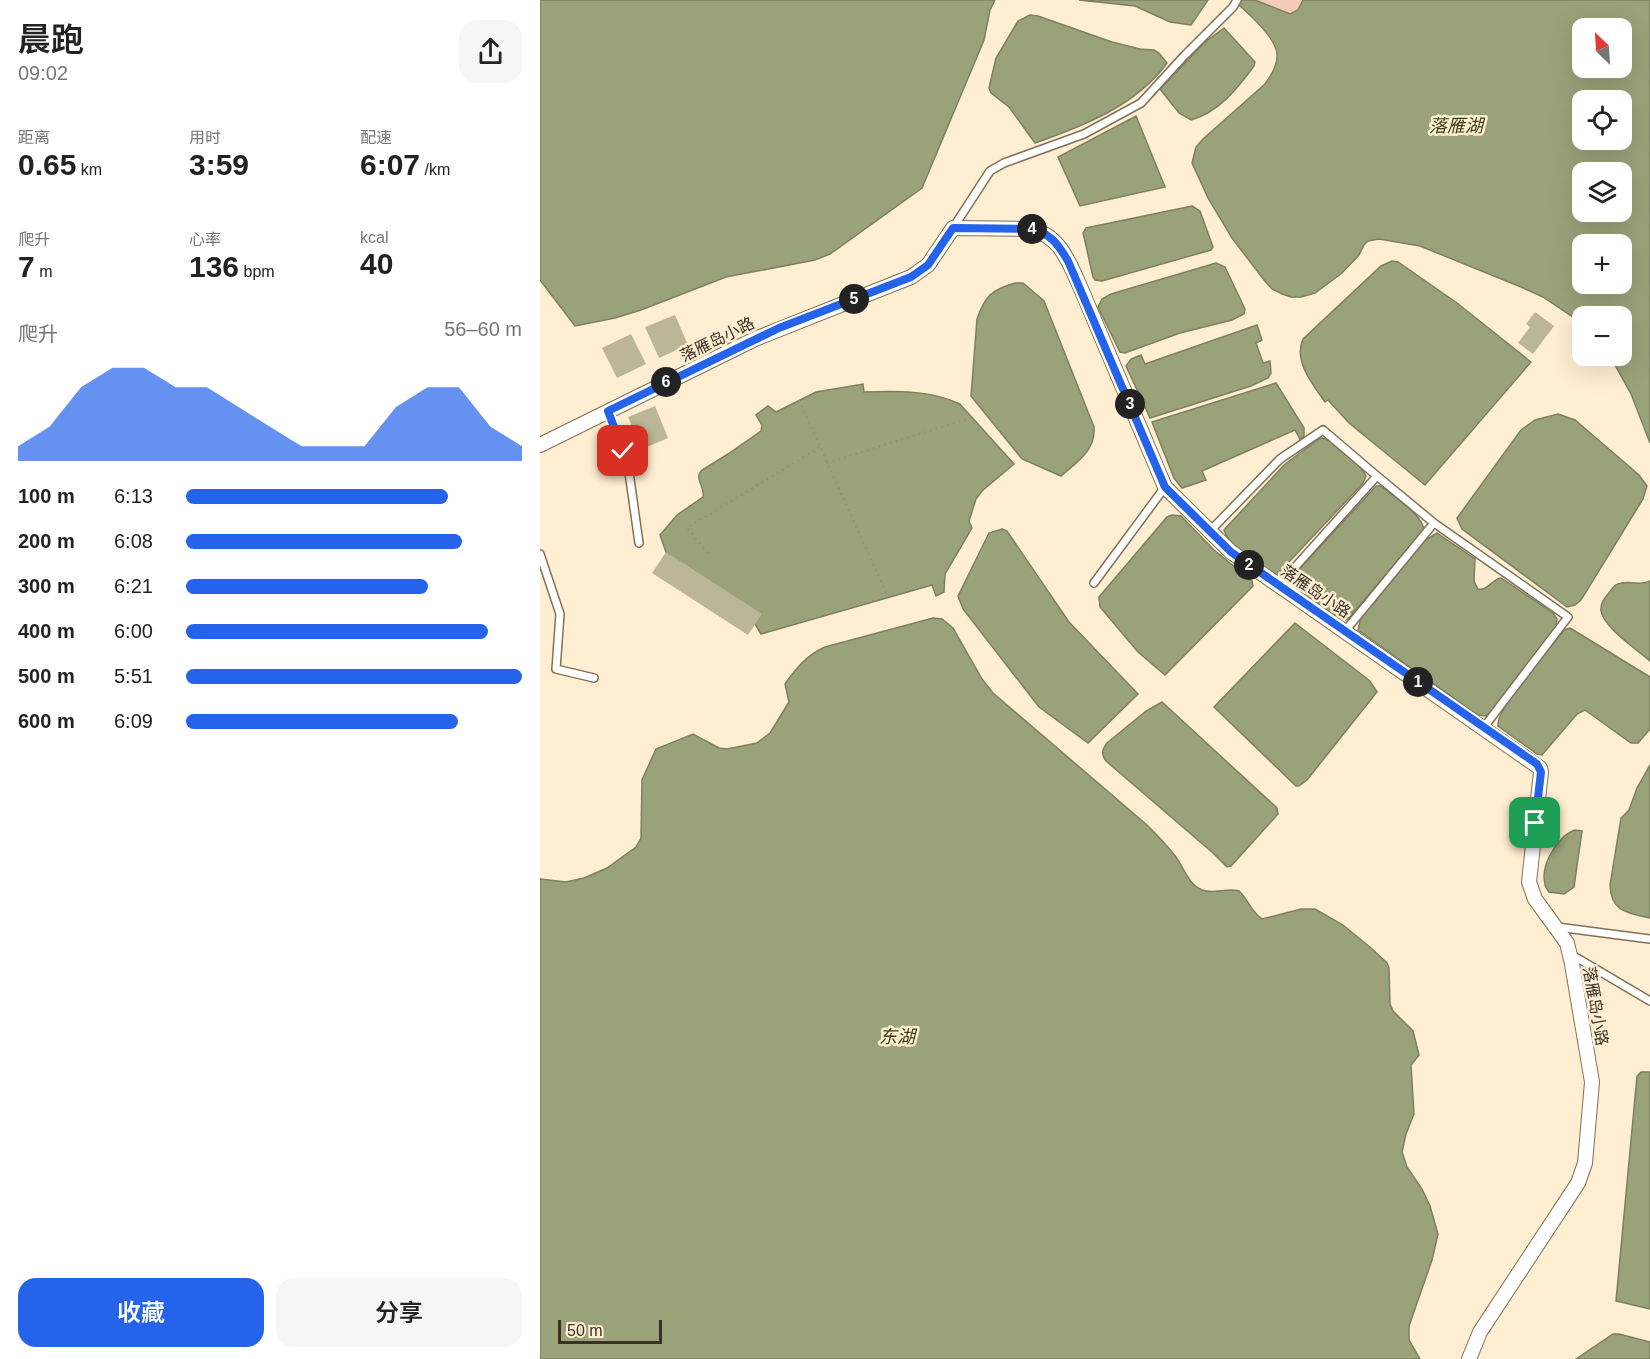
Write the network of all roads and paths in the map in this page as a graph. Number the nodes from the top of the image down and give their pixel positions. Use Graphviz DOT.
graph roads {
  1 [pos="1235,3"];
  2 [pos="953,228"];
  3 [pos="799,400"];
  4 [pos="608,411"];
  5 [pos="973,417"];
  6 [pos="540,445"];
  7 [pos="820,447"];
  8 [pos="827,463"];
  9 [pos="1377,476"];
  10 [pos="1165,487"];
  11 [pos="1434,523"];
  12 [pos="1209,531"];
  13 [pos="639,543"];
  14 [pos="708,553"];
  15 [pos="540,554"];
  16 [pos="1094,583"];
  17 [pos="1278,586"];
  18 [pos="888,597"];
  19 [pos="1345,631"];
  20 [pos="594,678"];
  21 [pos="1484,727"];
  22 [pos="1557,927"];
  23 [pos="1650,939"];
  24 [pos="1570,953"];
  25 [pos="1650,1001"];
  26 [pos="1469,1359"];
  1 -- 2 [label="lane"];
  2 -- 4 [label="street, 落雁岛小路"];
  2 -- 10 [label="street, 落雁岛小路"];
  3 -- 7 [label="path"];
  4 -- 6 [label="street, 落雁岛小路"];
  4 -- 13 [label="lane"];
  5 -- 8 [label="path"];
  7 -- 8 [label="path"];
  7 -- 14 [label="path"];
  8 -- 18 [label="path"];
  9 -- 11 [label="lane"];
  9 -- 12 [label="lane"];
  9 -- 17 [label="lane"];
  10 -- 12 [label="street, 落雁岛小路"];
  10 -- 16 [label="lane"];
  11 -- 19 [label="lane"];
  11 -- 21 [label="lane"];
  12 -- 17 [label="street, 落雁岛小路"];
  15 -- 20 [label="lane"];
  17 -- 19 [label="street, 落雁岛小路"];
  19 -- 21 [label="street, 落雁岛小路"];
  21 -- 22 [label="street, 落雁岛小路"];
  22 -- 23 [label="lane"];
  22 -- 24 [label="street, 落雁岛小路"];
  24 -- 25 [label="lane"];
  24 -- 26 [label="street, 落雁岛小路"];
}
